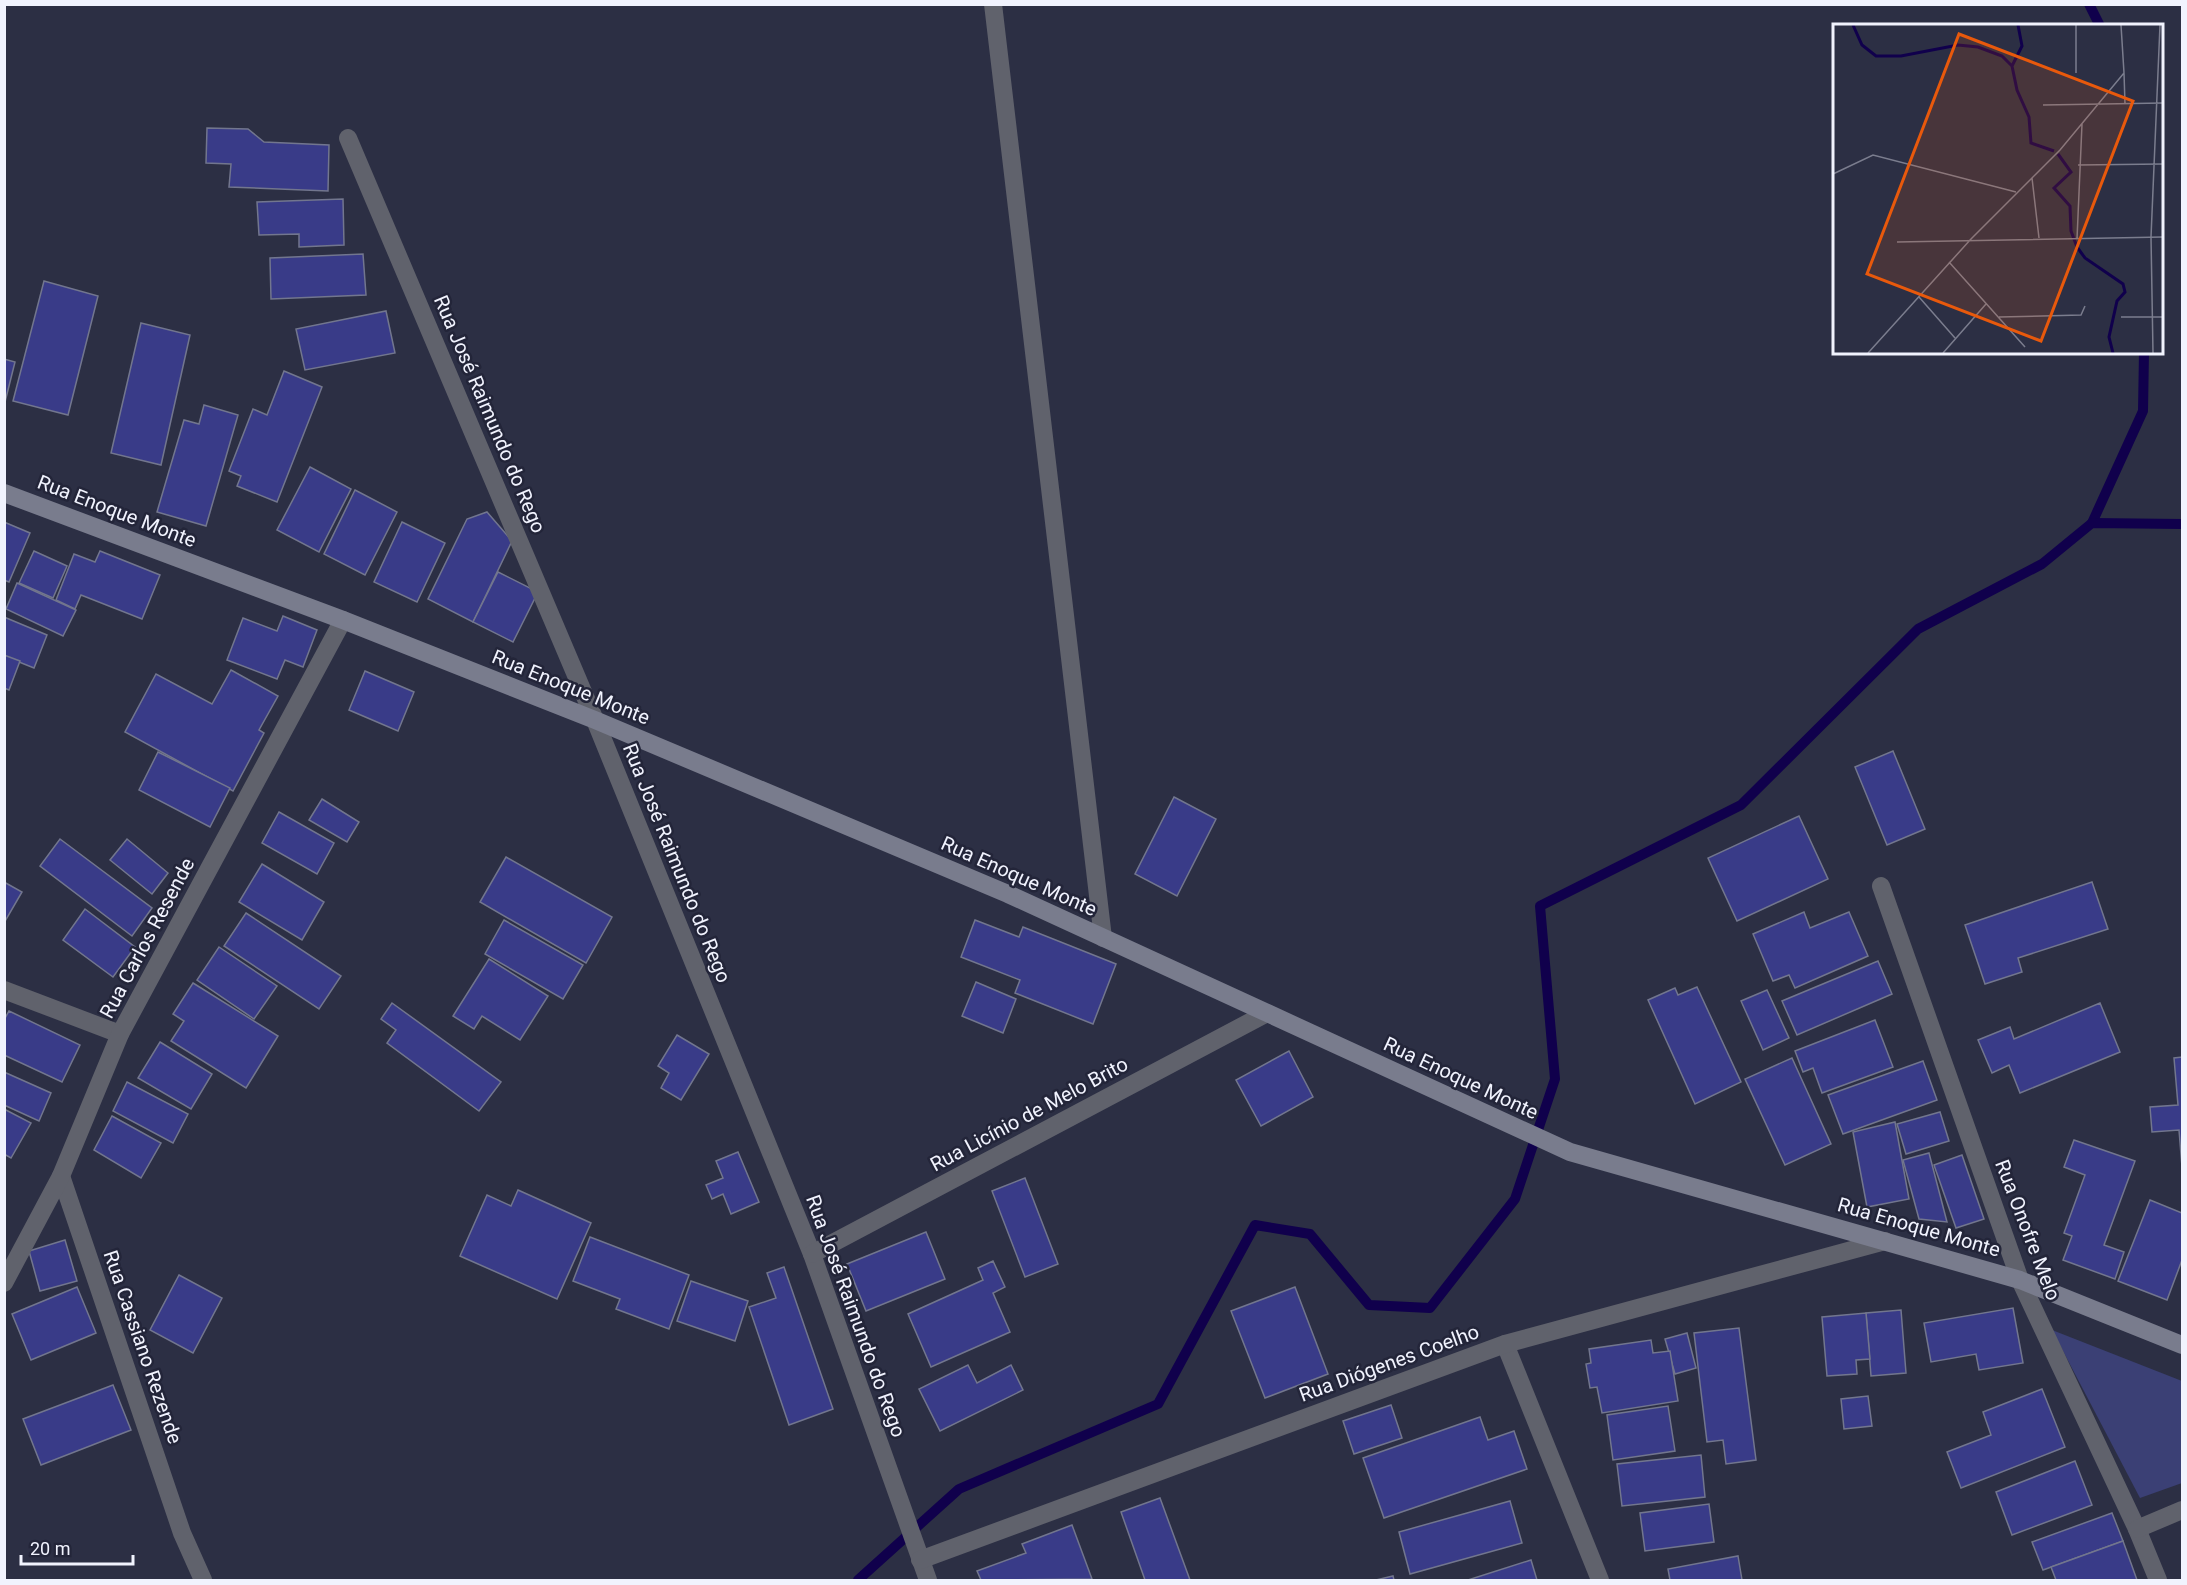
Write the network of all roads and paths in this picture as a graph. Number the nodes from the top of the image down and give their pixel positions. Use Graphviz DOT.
graph roads {
  1 [pos="993,4"];
  2 [pos="348,138"];
  3 [pos="4,493"];
  4 [pos="343,620"];
  5 [pos="595,720"];
  6 [pos="1881,886"];
  7 [pos="1103,938"];
  8 [pos="4,990"];
  9 [pos="1267,1013"];
  10 [pos="120,1034"];
  11 [pos="62,1176"];
  12 [pos="1885,1240"];
  13 [pos="812,1254"];
  14 [pos="2020,1280"];
  15 [pos="4,1283"];
  16 [pos="1505,1344"];
  17 [pos="2182,1345"];
  18 [pos="2182,1510"];
  19 [pos="2137,1529"];
  20 [pos="920,1560"];
  21 [pos="203,1581"];
  22 [pos="928,1581"];
  23 [pos="1600,1581"];
  24 [pos="2158,1581"];
  1 -- 7 [label="street"];
  2 -- 5 [label="street, Rua José Raimundo do Rego"];
  3 -- 4 [label="main road, Rua Enoque Monte"];
  4 -- 5 [label="main road, Rua Enoque Monte"];
  4 -- 10 [label="street, Rua Carlos Resende"];
  5 -- 7 [label="main road, Rua Enoque Monte"];
  5 -- 13 [label="street, Rua José Raimundo do Rego"];
  6 -- 14 [label="street, Rua Onofre Melo"];
  7 -- 9 [label="main road, Rua Enoque Monte"];
  8 -- 10 [label="street"];
  9 -- 12 [label="main road, Rua Enoque Monte"];
  9 -- 13 [label="street, Rua Licínio de Melo Brito"];
  10 -- 11 [label="street, Rua Carlos Resende"];
  11 -- 15 [label="street, Rua Carlos Resende"];
  11 -- 21 [label="street, Rua Cassiano Rezende"];
  12 -- 14 [label="main road, Rua Enoque Monte"];
  12 -- 16 [label="street, Rua Diógenes Coelho"];
  13 -- 20 [label="street, Rua José Raimundo do Rego"];
  14 -- 17 [label="main road, Rua Enoque Monte"];
  14 -- 19 [label="street, Rua Onofre Melo"];
  16 -- 20 [label="street, Rua Diógenes Coelho"];
  16 -- 23 [label="street"];
  18 -- 19 [label="street"];
  19 -- 24 [label="street, Rua Onofre Melo"];
  20 -- 22 [label="street, Rua José Raimundo do Rego"];
}
